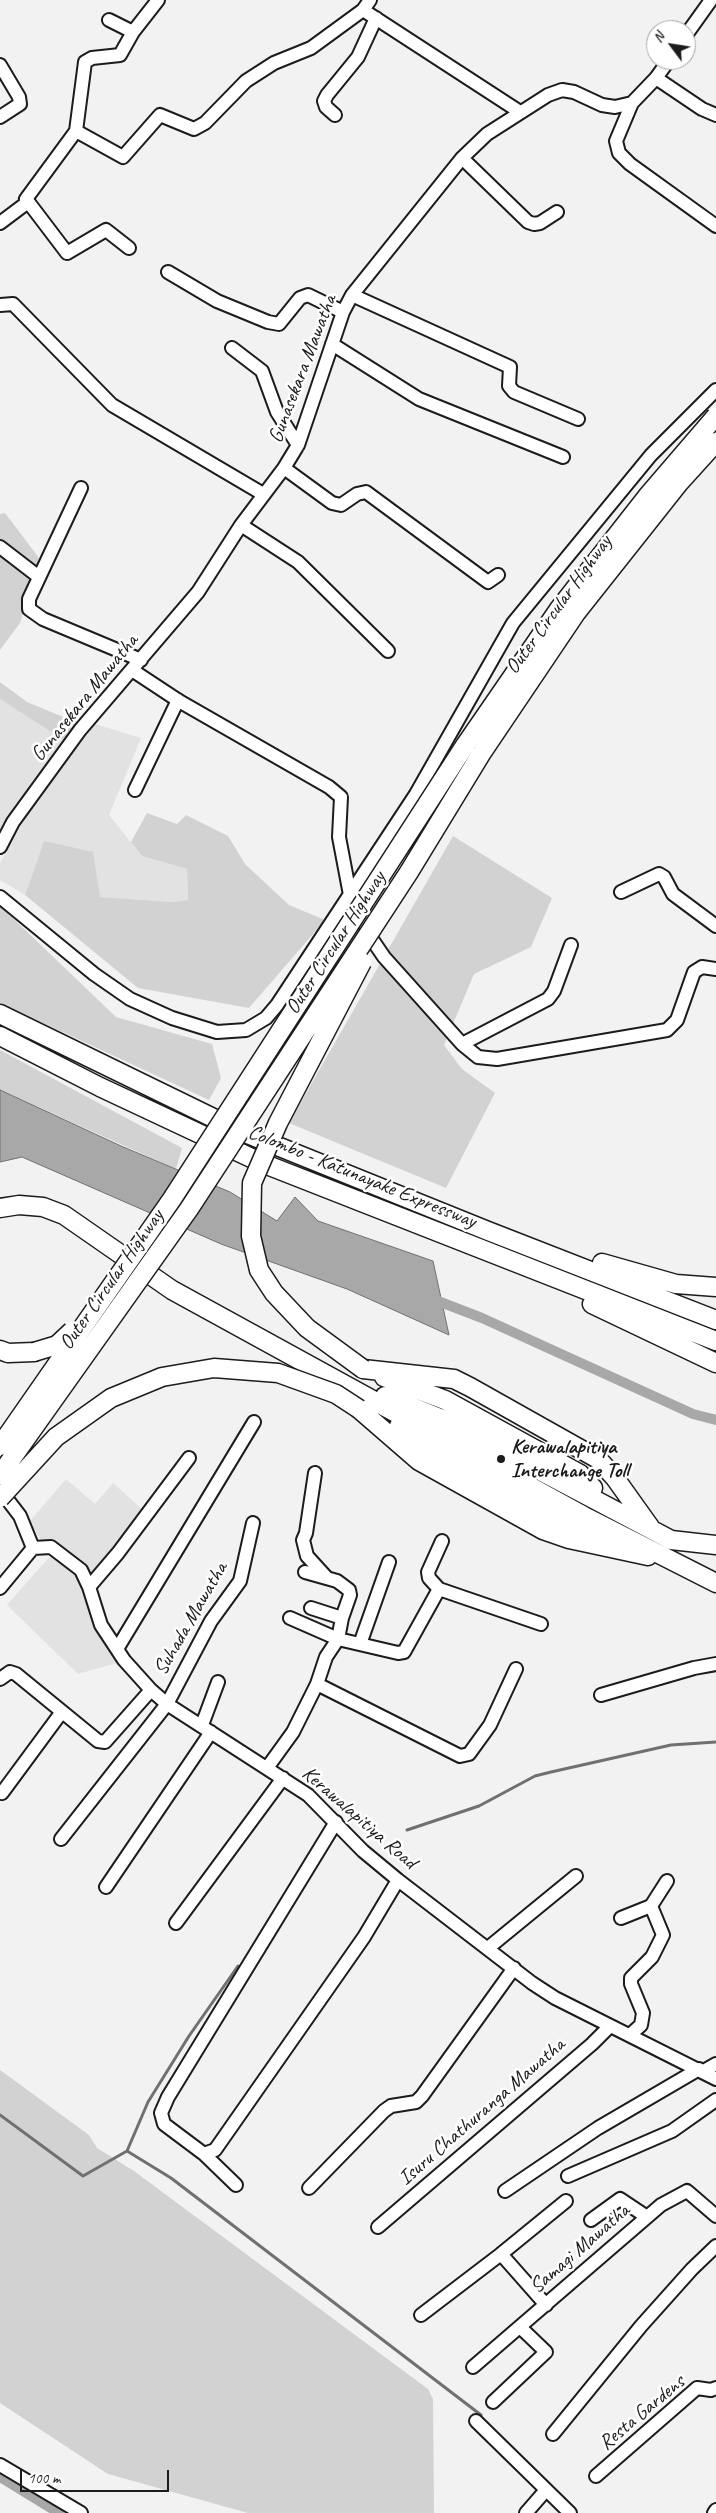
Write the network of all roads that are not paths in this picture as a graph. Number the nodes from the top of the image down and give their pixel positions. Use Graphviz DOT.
graph roads {
  1 [pos="711,0"];
  2 [pos="153,2"];
  3 [pos="367,5"];
  4 [pos="376,18"];
  5 [pos="109,20"];
  6 [pos="696,21"];
  7 [pos="133,32"];
  8 [pos="0,65"];
  9 [pos="662,70"];
  10 [pos="656,78"];
  11 [pos="632,103"];
  12 [pos="520,112"];
  13 [pos="335,115"];
  14 [pos="716,115"];
  15 [pos="0,117"];
  16 [pos="76,131"];
  17 [pos="462,158"];
  18 [pos="28,202"];
  19 [pos="557,212"];
  20 [pos="0,223"];
  21 [pos="716,226"];
  22 [pos="129,248"];
  23 [pos="168,272"];
  24 [pos="352,296"];
  25 [pos="0,304"];
  26 [pos="343,312"];
  27 [pos="332,344"];
  28 [pos="232,348"];
  29 [pos="716,390"];
  30 [pos="716,416"];
  31 [pos="578,419"];
  32 [pos="716,442"];
  33 [pos="298,445"];
  34 [pos="564,457"];
  35 [pos="284,468"];
  36 [pos="81,488"];
  37 [pos="263,494"];
  38 [pos="241,525"];
  39 [pos="0,547"];
  40 [pos="498,575"];
  41 [pos="39,577"];
  42 [pos="388,651"];
  43 [pos="141,660"];
  44 [pos="132,670"];
  45 [pos="178,700"];
  46 [pos="136,790"];
  47 [pos="0,847"];
  48 [pos="409,872"];
  49 [pos="621,892"];
  50 [pos="350,895"];
  51 [pos="0,897"];
  52 [pos="716,926"];
  53 [pos="571,945"];
  54 [pos="716,969"];
  55 [pos="0,1014"];
  56 [pos="0,1036"];
  57 [pos="462,1044"];
  58 [pos="172,1199"];
  59 [pos="0,1200"];
  60 [pos="423,1205"];
  61 [pos="0,1208"];
  62 [pos="460,1241"];
  63 [pos="716,1287"];
  64 [pos="716,1320"];
  65 [pos="716,1342"];
  66 [pos="0,1350"];
  67 [pos="716,1364"];
  68 [pos="363,1369"];
  69 [pos="411,1388"];
  70 [pos="385,1396"];
  71 [pos="362,1404"];
  72 [pos="254,1422"];
  73 [pos="0,1446"];
  74 [pos="189,1458"];
  75 [pos="315,1473"];
  76 [pos="0,1475"];
  77 [pos="593,1488"];
  78 [pos="0,1490"];
  79 [pos="0,1498"];
  80 [pos="611,1508"];
  81 [pos="634,1520"];
  82 [pos="253,1523"];
  83 [pos="652,1530"];
  84 [pos="442,1541"];
  85 [pos="716,1545"];
  86 [pos="629,1546"];
  87 [pos="33,1548"];
  88 [pos="652,1558"];
  89 [pos="388,1562"];
  90 [pos="305,1572"];
  91 [pos="716,1574"];
  92 [pos="327,1578"];
  93 [pos="716,1583"];
  94 [pos="89,1587"];
  95 [pos="0,1588"];
  96 [pos="439,1589"];
  97 [pos="716,1593"];
  98 [pos="311,1608"];
  99 [pos="290,1618"];
  100 [pos="342,1618"];
  101 [pos="541,1624"];
  102 [pos="338,1639"];
  103 [pos="360,1644"];
  104 [pos="117,1649"];
  105 [pos="716,1664"];
  106 [pos="516,1670"];
  107 [pos="0,1679"];
  108 [pos="218,1682"];
  109 [pos="317,1684"];
  110 [pos="151,1690"];
  111 [pos="601,1695"];
  112 [pos="167,1704"];
  113 [pos="62,1713"];
  114 [pos="207,1729"];
  115 [pos="267,1768"];
  116 [pos="283,1778"];
  117 [pos="1,1794"];
  118 [pos="336,1822"];
  119 [pos="61,1838"];
  120 [pos="576,1876"];
  121 [pos="398,1880"];
  122 [pos="667,1881"];
  123 [pos="106,1887"];
  124 [pos="651,1906"];
  125 [pos="621,1918"];
  126 [pos="176,1922"];
  127 [pos="488,1948"];
  128 [pos="514,1968"];
  129 [pos="610,2026"];
  130 [pos="630,2035"];
  131 [pos="716,2064"];
  132 [pos="701,2071"];
  133 [pos="716,2079"];
  134 [pos="716,2100"];
  135 [pos="204,2154"];
  136 [pos="568,2176"];
  137 [pos="236,2185"];
  138 [pos="308,2188"];
  139 [pos="505,2191"];
  140 [pos="566,2201"];
  141 [pos="716,2216"];
  142 [pos="647,2217"];
  143 [pos="591,2220"];
  144 [pos="378,2228"];
  145 [pos="716,2246"];
  146 [pos="501,2254"];
  147 [pos="546,2305"];
  148 [pos="421,2315"];
  149 [pos="520,2327"];
  150 [pos="473,2367"];
  151 [pos="716,2388"];
  152 [pos="493,2402"];
  153 [pos="476,2421"];
  154 [pos="553,2434"];
  155 [pos="0,2465"];
  156 [pos="596,2476"];
  157 [pos="546,2490"];
  158 [pos="716,2510"];
  159 [pos="81,2513"];
  160 [pos="526,2513"];
  161 [pos="570,2513"];
  162 [pos="714,2513"];
  1 -- 6 [label="street"];
  2 -- 7 [label="street"];
  3 -- 4 [label="street"];
  3 -- 16 [label="street"];
  4 -- 12 [label="street"];
  4 -- 13 [label="street"];
  5 -- 7 [label="street"];
  7 -- 16 [label="street"];
  8 -- 15 [label="street"];
  9 -- 10 [label="street"];
  10 -- 11 [label="street"];
  10 -- 14 [label="street"];
  11 -- 12 [label="street, Gunasekara Mawatha"];
  11 -- 21 [label="street"];
  12 -- 17 [label="street, Gunasekara Mawatha"];
  16 -- 18 [label="street"];
  17 -- 19 [label="street"];
  17 -- 24 [label="street, Gunasekara Mawatha"];
  18 -- 20 [label="street"];
  18 -- 22 [label="street"];
  23 -- 26 [label="street"];
  24 -- 26 [label="street, Gunasekara Mawatha"];
  24 -- 31 [label="street"];
  25 -- 37 [label="street"];
  26 -- 27 [label="street, Gunasekara Mawatha"];
  27 -- 33 [label="street, Gunasekara Mawatha"];
  27 -- 34 [label="street"];
  28 -- 33 [label="street"];
  29 -- 50 [label="street"];
  30 -- 58 [label="highway, Outer Circular Highway, bridge"];
  32 -- 48 [label="highway, Outer Circular Highway, bridge"];
  33 -- 35 [label="street, Gunasekara Mawatha"];
  35 -- 37 [label="street, Gunasekara Mawatha"];
  35 -- 40 [label="street"];
  36 -- 41 [label="street"];
  37 -- 38 [label="street, Gunasekara Mawatha"];
  38 -- 42 [label="street"];
  38 -- 43 [label="street, Gunasekara Mawatha"];
  39 -- 41 [label="street"];
  41 -- 43 [label="street"];
  43 -- 44 [label="street, Gunasekara Mawatha"];
  44 -- 45 [label="street"];
  44 -- 47 [label="street, Gunasekara Mawatha"];
  45 -- 46 [label="street"];
  45 -- 50 [label="street"];
  48 -- 68 [label="highway, bridge"];
  48 -- 76 [label="highway, Outer Circular Highway, bridge"];
  49 -- 52 [label="street"];
  50 -- 51 [label="street"];
  50 -- 57 [label="street"];
  53 -- 57 [label="street"];
  54 -- 57 [label="street"];
  55 -- 60 [label="highway, Colombo - Katunayake Expressway"];
  56 -- 62 [label="highway, Colombo - Katunayake Expressway"];
  58 -- 66 [label="highway, bridge"];
  58 -- 73 [label="highway, Outer Circular Highway, bridge"];
  59 -- 70 [label="highway"];
  60 -- 63 [label="highway"];
  60 -- 64 [label="highway, Colombo - Katunayake Expressway"];
  61 -- 71 [label="highway"];
  62 -- 65 [label="highway, Colombo - Katunayake Expressway"];
  62 -- 67 [label="highway"];
  68 -- 69 [label="highway"];
  68 -- 77 [label="highway"];
  68 -- 81 [label="highway"];
  68 -- 83 [label="highway"];
  69 -- 77 [label="highway"];
  69 -- 80 [label="highway"];
  70 -- 80 [label="highway"];
  70 -- 91 [label="highway"];
  71 -- 79 [label="highway, bridge"];
  71 -- 86 [label="highway"];
  71 -- 86 [label="highway"];
  71 -- 88 [label="highway"];
  71 -- 93 [label="highway"];
  72 -- 104 [label="street"];
  74 -- 94 [label="street"];
  75 -- 92 [label="street"];
  77 -- 80 [label="highway"];
  78 -- 87 [label="street"];
  80 -- 81 [label="highway"];
  81 -- 83 [label="highway"];
  82 -- 112 [label="street, Suhada Mawatha"];
  83 -- 85 [label="highway"];
  84 -- 96 [label="street"];
  86 -- 88 [label="highway"];
  87 -- 94 [label="street, Kerawalapitiya Road"];
  87 -- 95 [label="street"];
  88 -- 97 [label="highway"];
  89 -- 103 [label="street"];
  90 -- 92 [label="street"];
  92 -- 100 [label="street"];
  94 -- 104 [label="street, Kerawalapitiya Road"];
  96 -- 101 [label="street"];
  96 -- 103 [label="street"];
  98 -- 100 [label="street"];
  99 -- 102 [label="street"];
  100 -- 102 [label="street"];
  102 -- 103 [label="street"];
  102 -- 109 [label="street"];
  104 -- 110 [label="street, Kerawalapitiya Road"];
  105 -- 111 [label="street"];
  106 -- 109 [label="street"];
  107 -- 113 [label="street"];
  108 -- 114 [label="street"];
  109 -- 115 [label="street"];
  110 -- 112 [label="street, Kerawalapitiya Road"];
  110 -- 113 [label="street"];
  112 -- 114 [label="street, Kerawalapitiya Road"];
  112 -- 119 [label="street, Suhada Mawatha"];
  113 -- 117 [label="street"];
  114 -- 115 [label="street, Kerawalapitiya Road"];
  114 -- 123 [label="street"];
  115 -- 116 [label="street, Kerawalapitiya Road"];
  116 -- 118 [label="street, Kerawalapitiya Road"];
  116 -- 126 [label="street"];
  118 -- 121 [label="street, Kerawalapitiya Road"];
  118 -- 135 [label="street"];
  120 -- 127 [label="street"];
  121 -- 127 [label="street, Kerawalapitiya Road"];
  121 -- 135 [label="street"];
  122 -- 124 [label="street"];
  124 -- 125 [label="street"];
  124 -- 130 [label="street"];
  127 -- 128 [label="street, Kerawalapitiya Road"];
  128 -- 129 [label="street, Kerawalapitiya Road"];
  128 -- 138 [label="street"];
  129 -- 130 [label="street, Kerawalapitiya Road"];
  129 -- 144 [label="street, Isuru Chathuranga Mawatha"];
  130 -- 132 [label="street, Kerawalapitiya Road"];
  131 -- 132 [label="street"];
  132 -- 133 [label="street, Kerawalapitiya Road"];
  132 -- 139 [label="street"];
  134 -- 136 [label="street"];
  135 -- 137 [label="street"];
  140 -- 146 [label="street"];
  141 -- 142 [label="street, Samagi Mawatha"];
  142 -- 143 [label="street"];
  142 -- 147 [label="street, Samagi Mawatha"];
  145 -- 154 [label="street"];
  146 -- 147 [label="street"];
  146 -- 148 [label="street"];
  147 -- 149 [label="street, Samagi Mawatha"];
  149 -- 150 [label="street, Samagi Mawatha"];
  149 -- 152 [label="street"];
  151 -- 156 [label="street, Resta Gardens"];
  153 -- 157 [label="street"];
  155 -- 159 [label="street"];
  157 -- 160 [label="street"];
  157 -- 161 [label="street"];
  158 -- 162 [label="street"];
}
